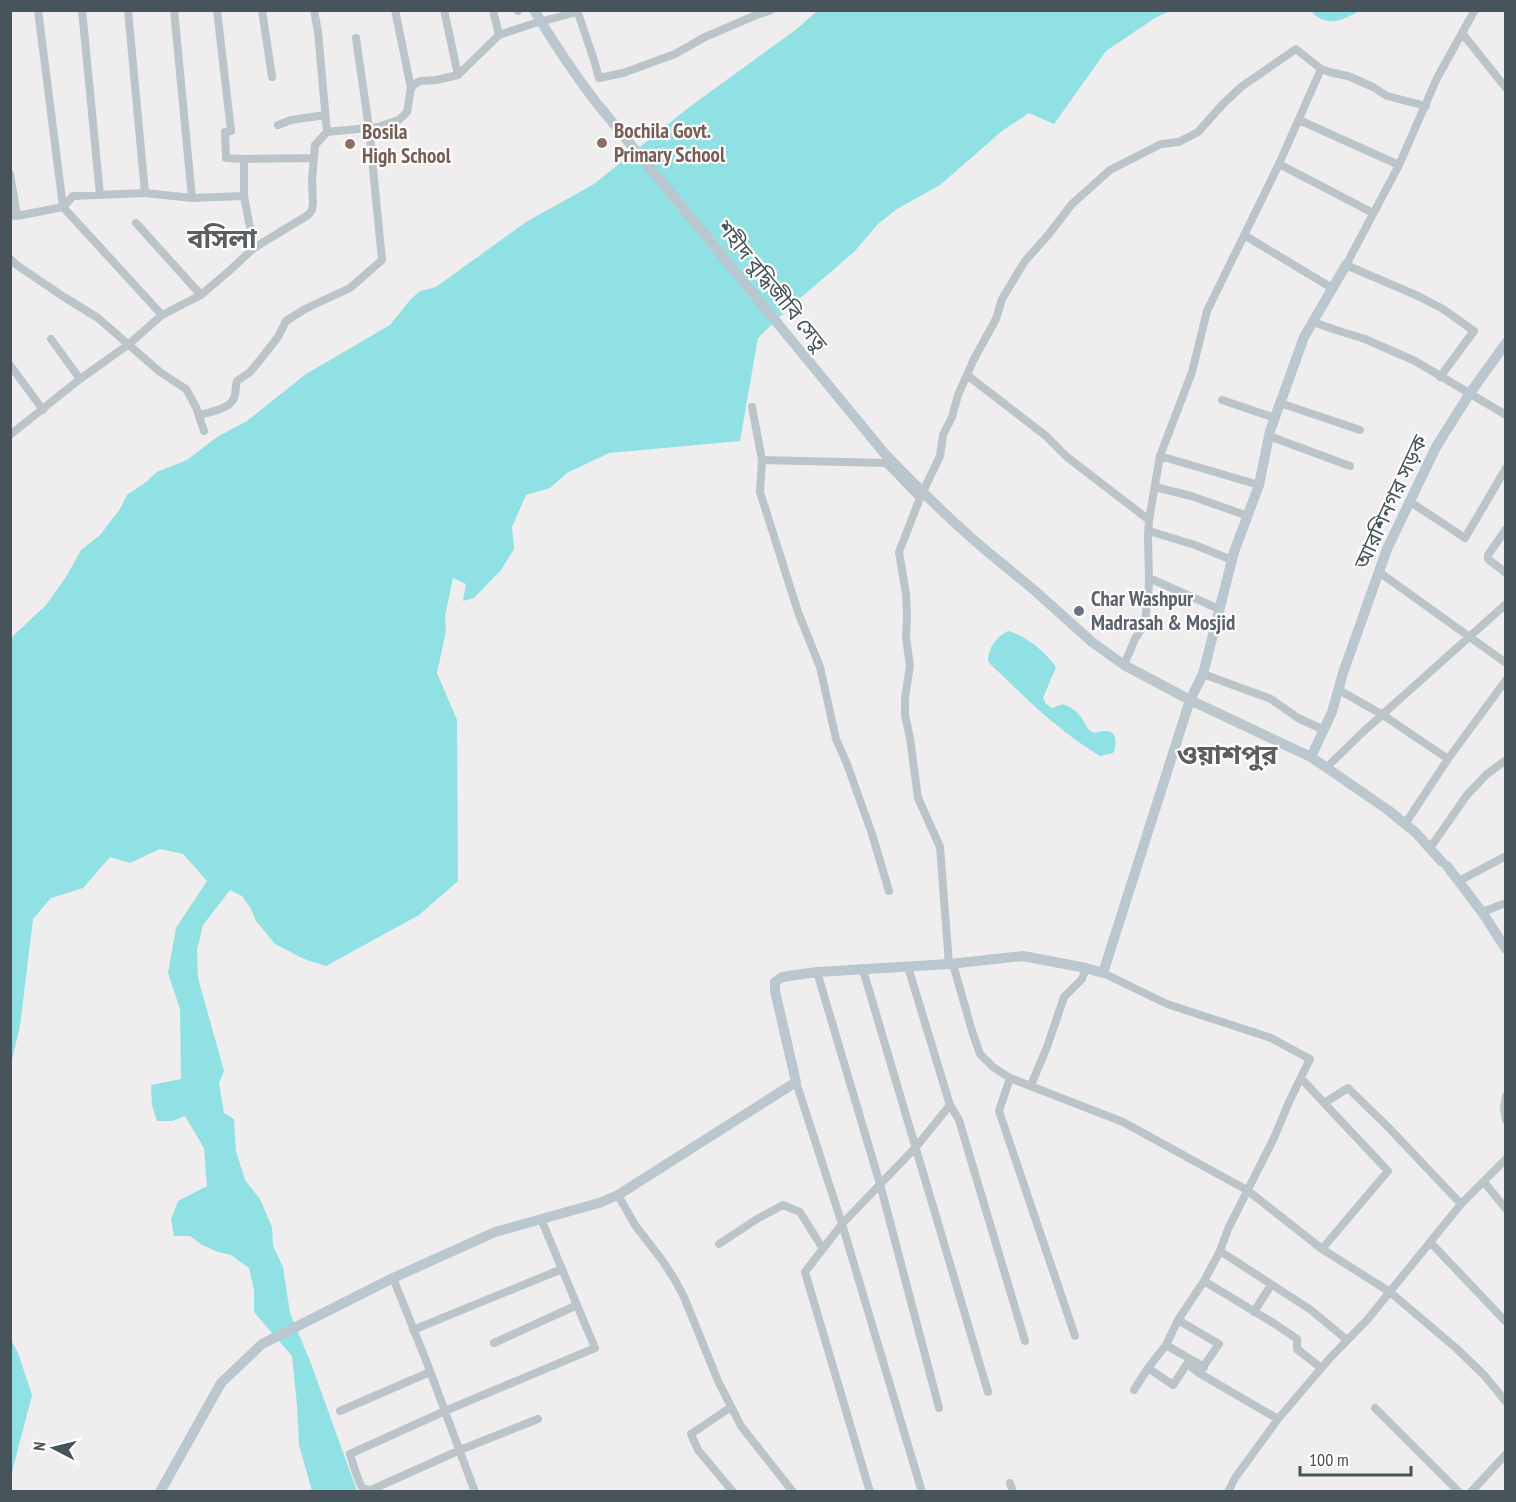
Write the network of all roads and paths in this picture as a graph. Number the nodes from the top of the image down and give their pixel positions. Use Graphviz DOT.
graph roads {
  1 [pos="38,10"];
  2 [pos="82,10"];
  3 [pos="128,10"];
  4 [pos="174,10"];
  5 [pos="217,10"];
  6 [pos="262,10"];
  7 [pos="314,10"];
  8 [pos="395,10"];
  9 [pos="444,10"];
  10 [pos="493,10"];
  11 [pos="534,10"];
  12 [pos="576,10"];
  13 [pos="771,10"];
  14 [pos="1475,10"];
  15 [pos="1462,33"];
  16 [pos="499,35"];
  17 [pos="356,38"];
  18 [pos="1321,69"];
  19 [pos="458,75"];
  20 [pos="272,77"];
  21 [pos="411,88"];
  22 [pos="1506,88"];
  23 [pos="1426,106"];
  24 [pos="325,115"];
  25 [pos="1299,120"];
  26 [pos="278,125"];
  27 [pos="369,128"];
  28 [pos="327,132"];
  29 [pos="313,158"];
  30 [pos="244,159"];
  31 [pos="1280,164"];
  32 [pos="1399,165"];
  33 [pos="10,174"];
  34 [pos="145,193"];
  35 [pos="100,195"];
  36 [pos="244,196"];
  37 [pos="192,198"];
  38 [pos="63,207"];
  39 [pos="1373,213"];
  40 [pos="14,215"];
  41 [pos="136,223"];
  42 [pos="1244,235"];
  43 [pos="254,248"];
  44 [pos="10,259"];
  45 [pos="1346,265"];
  46 [pos="1332,288"];
  47 [pos="201,295"];
  48 [pos="162,315"];
  49 [pos="1313,322"];
  50 [pos="51,339"];
  51 [pos="1506,343"];
  52 [pos="129,344"];
  53 [pos="10,365"];
  54 [pos="967,375"];
  55 [pos="1440,377"];
  56 [pos="80,379"];
  57 [pos="1470,393"];
  58 [pos="1222,400"];
  59 [pos="1280,403"];
  60 [pos="752,407"];
  61 [pos="43,410"];
  62 [pos="199,415"];
  63 [pos="1506,415"];
  64 [pos="1275,418"];
  65 [pos="1360,430"];
  66 [pos="204,431"];
  67 [pos="10,435"];
  68 [pos="1269,436"];
  69 [pos="1160,456"];
  70 [pos="762,460"];
  71 [pos="1350,466"];
  72 [pos="1506,468"];
  73 [pos="1259,485"];
  74 [pos="1155,488"];
  75 [pos="920,498"];
  76 [pos="1409,501"];
  77 [pos="1248,516"];
  78 [pos="1149,520"];
  79 [pos="1506,529"];
  80 [pos="1149,531"];
  81 [pos="1232,560"];
  82 [pos="1378,572"];
  83 [pos="1506,573"];
  84 [pos="1149,578"];
  85 [pos="1506,604"];
  86 [pos="1219,609"];
  87 [pos="1469,636"];
  88 [pos="1506,663"];
  89 [pos="1124,665"];
  90 [pos="1203,674"];
  91 [pos="1506,680"];
  92 [pos="1339,690"];
  93 [pos="1190,700"];
  94 [pos="1383,715"];
  95 [pos="1324,730"];
  96 [pos="1311,757"];
  97 [pos="1448,759"];
  98 [pos="1506,760"];
  99 [pos="1329,765"];
  100 [pos="1405,824"];
  101 [pos="1430,848"];
  102 [pos="1506,856"];
  103 [pos="1459,881"];
  104 [pos="889,891"];
  105 [pos="1506,903"];
  106 [pos="1482,912"];
  107 [pos="1506,949"];
  108 [pos="951,964"];
  109 [pos="908,967"];
  110 [pos="1086,968"];
  111 [pos="863,969"];
  112 [pos="817,972"];
  113 [pos="1103,973"];
  114 [pos="1011,1078"];
  115 [pos="1301,1078"];
  116 [pos="796,1082"];
  117 [pos="1031,1085"];
  118 [pos="1506,1096"];
  119 [pos="1324,1103"];
  120 [pos="950,1105"];
  121 [pos="1506,1120"];
  122 [pos="916,1147"];
  123 [pos="1506,1159"];
  124 [pos="1484,1182"];
  125 [pos="879,1184"];
  126 [pos="1247,1190"];
  127 [pos="618,1195"];
  128 [pos="1461,1204"];
  129 [pos="1506,1209"];
  130 [pos="541,1219"];
  131 [pos="842,1224"];
  132 [pos="1431,1243"];
  133 [pos="719,1244"];
  134 [pos="823,1249"];
  135 [pos="1322,1249"];
  136 [pos="1220,1251"];
  137 [pos="562,1269"];
  138 [pos="393,1278"];
  139 [pos="1204,1281"];
  140 [pos="1271,1285"];
  141 [pos="1390,1292"];
  142 [pos="577,1305"];
  143 [pos="1254,1312"];
  144 [pos="1178,1320"];
  145 [pos="1506,1322"];
  146 [pos="413,1330"];
  147 [pos="1075,1336"];
  148 [pos="1025,1341"];
  149 [pos="1347,1341"];
  150 [pos="494,1343"];
  151 [pos="1166,1345"];
  152 [pos="1148,1368"];
  153 [pos="1321,1368"];
  154 [pos="1201,1370"];
  155 [pos="430,1372"];
  156 [pos="1134,1390"];
  157 [pos="988,1392"];
  158 [pos="1506,1402"];
  159 [pos="731,1407"];
  160 [pos="939,1408"];
  161 [pos="1375,1408"];
  162 [pos="340,1411"];
  163 [pos="445,1411"];
  164 [pos="538,1419"];
  165 [pos="1278,1419"];
  166 [pos="460,1450"];
  167 [pos="1506,1454"];
  168 [pos="1010,1483"];
  169 [pos="160,1491"];
  170 [pos="475,1491"];
  171 [pos="733,1491"];
  172 [pos="793,1491"];
  173 [pos="870,1491"];
  174 [pos="922,1491"];
  175 [pos="1014,1491"];
  176 [pos="1228,1491"];
  177 [pos="1459,1491"];
  178 [pos="1472,1491"];
  1 -- 38 [label="street"];
  2 -- 35 [label="street"];
  3 -- 34 [label="street"];
  4 -- 37 [label="street"];
  5 -- 30 [label="street"];
  6 -- 20 [label="street"];
  7 -- 24 [label="street"];
  8 -- 21 [label="street"];
  9 -- 19 [label="street"];
  10 -- 16 [label="street"];
  11 -- 89 [label="street, শহীদ বুদ্ধিজীবি সেতু, bridge"];
  12 -- 13 [label="street"];
  12 -- 16 [label="street"];
  14 -- 15 [label="street"];
  15 -- 22 [label="street"];
  15 -- 23 [label="street"];
  16 -- 19 [label="street"];
  17 -- 27 [label="street"];
  18 -- 23 [label="street"];
  18 -- 25 [label="street"];
  18 -- 54 [label="street"];
  19 -- 21 [label="street"];
  21 -- 27 [label="street"];
  23 -- 32 [label="street"];
  24 -- 26 [label="street"];
  24 -- 28 [label="street"];
  25 -- 31 [label="street"];
  25 -- 32 [label="street"];
  27 -- 28 [label="street"];
  27 -- 62 [label="street"];
  28 -- 29 [label="street"];
  29 -- 30 [label="street"];
  29 -- 43 [label="street"];
  30 -- 36 [label="street"];
  31 -- 39 [label="street"];
  31 -- 42 [label="street"];
  32 -- 39 [label="street"];
  33 -- 40 [label="street"];
  34 -- 35 [label="street"];
  34 -- 37 [label="street"];
  35 -- 38 [label="street"];
  36 -- 37 [label="street"];
  36 -- 43 [label="street"];
  38 -- 40 [label="street"];
  38 -- 48 [label="street"];
  39 -- 45 [label="street"];
  41 -- 47 [label="street"];
  42 -- 46 [label="street"];
  42 -- 69 [label="street"];
  43 -- 47 [label="street"];
  44 -- 52 [label="street"];
  45 -- 46 [label="street"];
  45 -- 55 [label="street"];
  46 -- 49 [label="street"];
  47 -- 48 [label="street"];
  48 -- 52 [label="street"];
  49 -- 55 [label="street"];
  49 -- 59 [label="street"];
  50 -- 56 [label="street"];
  51 -- 57 [label="street, আরশিনগর সড়ক"];
  52 -- 56 [label="street"];
  52 -- 62 [label="street"];
  53 -- 61 [label="street"];
  54 -- 75 [label="street"];
  54 -- 78 [label="street"];
  55 -- 57 [label="street"];
  56 -- 61 [label="street"];
  57 -- 63 [label="street"];
  57 -- 76 [label="street, আরশিনগর সড়ক"];
  58 -- 64 [label="street"];
  59 -- 64 [label="street"];
  59 -- 65 [label="street"];
  60 -- 70 [label="street"];
  61 -- 67 [label="street"];
  62 -- 66 [label="street"];
  64 -- 68 [label="street"];
  68 -- 71 [label="street"];
  68 -- 73 [label="street"];
  69 -- 73 [label="street"];
  69 -- 74 [label="street"];
  70 -- 75 [label="street"];
  70 -- 104 [label="street"];
  72 -- 76 [label="street"];
  73 -- 77 [label="street"];
  74 -- 77 [label="street"];
  74 -- 78 [label="street"];
  75 -- 108 [label="street"];
  76 -- 82 [label="street, আরশিনগর সড়ক"];
  77 -- 81 [label="street"];
  78 -- 80 [label="street"];
  79 -- 83 [label="street"];
  80 -- 81 [label="street"];
  80 -- 84 [label="street"];
  81 -- 86 [label="street"];
  82 -- 87 [label="street"];
  82 -- 92 [label="street, আরশিনগর সড়ক"];
  84 -- 86 [label="street"];
  84 -- 89 [label="street"];
  85 -- 87 [label="street"];
  86 -- 90 [label="street"];
  87 -- 88 [label="street"];
  87 -- 94 [label="street"];
  89 -- 93 [label="street, শহীদ বুদ্ধিজীবি সেতু"];
  90 -- 93 [label="street"];
  90 -- 95 [label="street"];
  91 -- 97 [label="street"];
  92 -- 94 [label="street"];
  92 -- 95 [label="street, আরশিনগর সড়ক"];
  93 -- 96 [label="street, শহীদ বুদ্ধিজীবি সেতু"];
  93 -- 113 [label="street"];
  94 -- 97 [label="street"];
  94 -- 99 [label="street"];
  95 -- 96 [label="street, আরশিনগর সড়ক"];
  96 -- 100 [label="street, শহীদ বুদ্ধিজীবি সেতু"];
  97 -- 100 [label="street"];
  98 -- 101 [label="street"];
  100 -- 101 [label="street, শহীদ বুদ্ধিজীবি সেতু"];
  101 -- 103 [label="street, শহীদ বুদ্ধিজীবি সেতু"];
  102 -- 103 [label="street"];
  103 -- 106 [label="street, শহীদ বুদ্ধিজীবি সেতু"];
  105 -- 106 [label="street"];
  106 -- 107 [label="street, শহীদ বুদ্ধিজীবি সেতু"];
  108 -- 109 [label="street"];
  108 -- 110 [label="street"];
  108 -- 114 [label="street"];
  109 -- 111 [label="street"];
  109 -- 120 [label="street"];
  110 -- 113 [label="street"];
  110 -- 117 [label="street"];
  111 -- 112 [label="street"];
  111 -- 122 [label="street"];
  112 -- 116 [label="street"];
  112 -- 125 [label="street"];
  113 -- 115 [label="street"];
  114 -- 117 [label="street"];
  114 -- 147 [label="street"];
  115 -- 119 [label="street"];
  115 -- 126 [label="street"];
  116 -- 127 [label="street"];
  116 -- 131 [label="street"];
  117 -- 126 [label="street"];
  118 -- 121 [label="street"];
  119 -- 128 [label="street"];
  119 -- 135 [label="street"];
  120 -- 122 [label="street"];
  120 -- 148 [label="street"];
  122 -- 125 [label="street"];
  122 -- 157 [label="street"];
  123 -- 124 [label="street"];
  124 -- 128 [label="street"];
  124 -- 129 [label="street"];
  125 -- 131 [label="street"];
  125 -- 160 [label="street"];
  126 -- 135 [label="street"];
  126 -- 136 [label="street"];
  127 -- 130 [label="street"];
  127 -- 159 [label="street"];
  128 -- 132 [label="street"];
  130 -- 137 [label="street"];
  130 -- 138 [label="street"];
  131 -- 134 [label="street"];
  131 -- 174 [label="street"];
  132 -- 141 [label="street"];
  132 -- 145 [label="street"];
  133 -- 134 [label="street"];
  134 -- 173 [label="street"];
  135 -- 141 [label="street"];
  136 -- 139 [label="street"];
  136 -- 140 [label="street"];
  137 -- 142 [label="street"];
  137 -- 146 [label="street"];
  138 -- 146 [label="street"];
  138 -- 169 [label="street"];
  139 -- 143 [label="street"];
  139 -- 144 [label="street"];
  140 -- 143 [label="street"];
  140 -- 149 [label="street"];
  141 -- 149 [label="street"];
  141 -- 158 [label="street"];
  142 -- 150 [label="street"];
  142 -- 163 [label="street"];
  143 -- 153 [label="street"];
  144 -- 151 [label="street"];
  144 -- 154 [label="street"];
  146 -- 155 [label="street"];
  149 -- 153 [label="street"];
  151 -- 152 [label="street"];
  151 -- 154 [label="street"];
  152 -- 154 [label="street"];
  152 -- 156 [label="street"];
  153 -- 165 [label="street"];
  154 -- 165 [label="street"];
  155 -- 162 [label="street"];
  155 -- 163 [label="street"];
  159 -- 171 [label="street"];
  159 -- 172 [label="street"];
  161 -- 177 [label="street"];
  163 -- 166 [label="street"];
  163 -- 166 [label="street"];
  164 -- 166 [label="street"];
  165 -- 176 [label="street"];
  166 -- 170 [label="street"];
  167 -- 178 [label="street"];
  168 -- 175 [label="street"];
}
